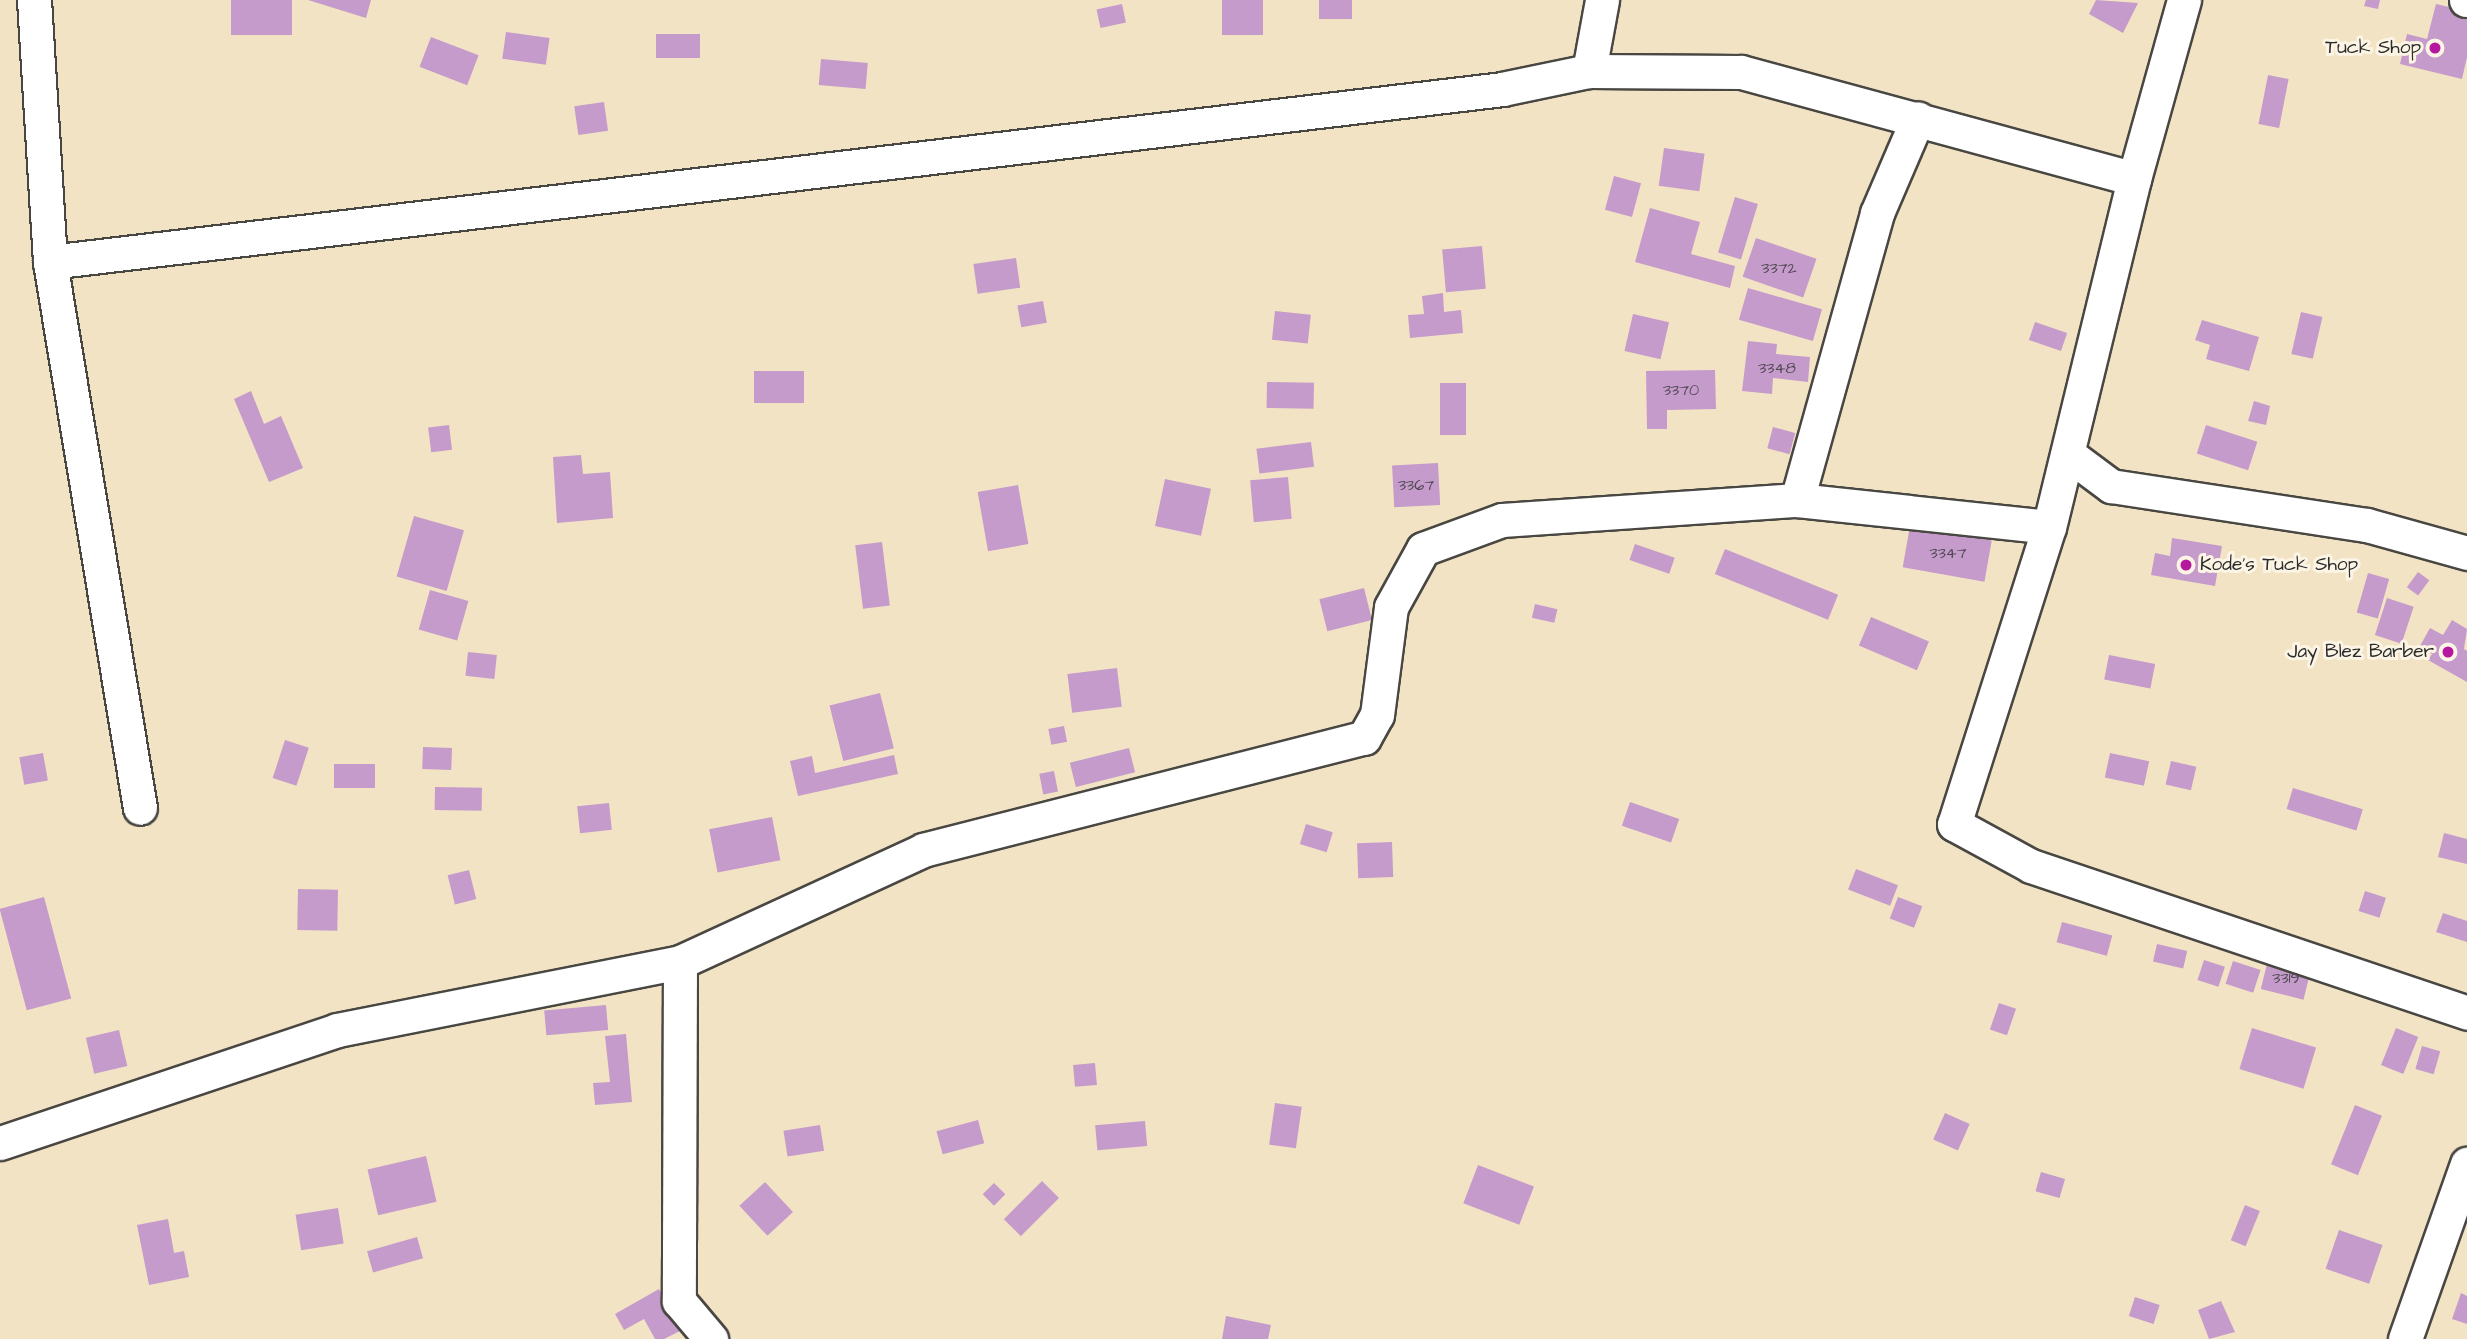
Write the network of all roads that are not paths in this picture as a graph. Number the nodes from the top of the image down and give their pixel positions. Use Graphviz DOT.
graph roads {
  1 [pos="34,0"];
  2 [pos="1602,0"];
  3 [pos="2184,0"];
  4 [pos="1589,71"];
  5 [pos="1918,118"];
  6 [pos="2134,179"];
  7 [pos="50,262"];
  8 [pos="2068,454"];
  9 [pos="1797,500"];
  10 [pos="2049,527"];
  11 [pos="2467,552"];
  12 [pos="140,808"];
  13 [pos="680,962"];
  14 [pos="2467,1013"];
  15 [pos="0,1143"];
  16 [pos="2467,1164"];
  17 [pos="711,1339"];
  18 [pos="2405,1339"];
  1 -- 7 [label="street"];
  2 -- 4 [label="street"];
  3 -- 6 [label="street"];
  4 -- 5 [label="street"];
  4 -- 7 [label="street"];
  5 -- 6 [label="street"];
  5 -- 9 [label="street"];
  6 -- 8 [label="street"];
  7 -- 12 [label="street"];
  8 -- 10 [label="street"];
  8 -- 11 [label="street"];
  9 -- 10 [label="street"];
  9 -- 13 [label="street"];
  10 -- 14 [label="street"];
  13 -- 15 [label="street"];
  13 -- 17 [label="street"];
  16 -- 18 [label="street"];
}
